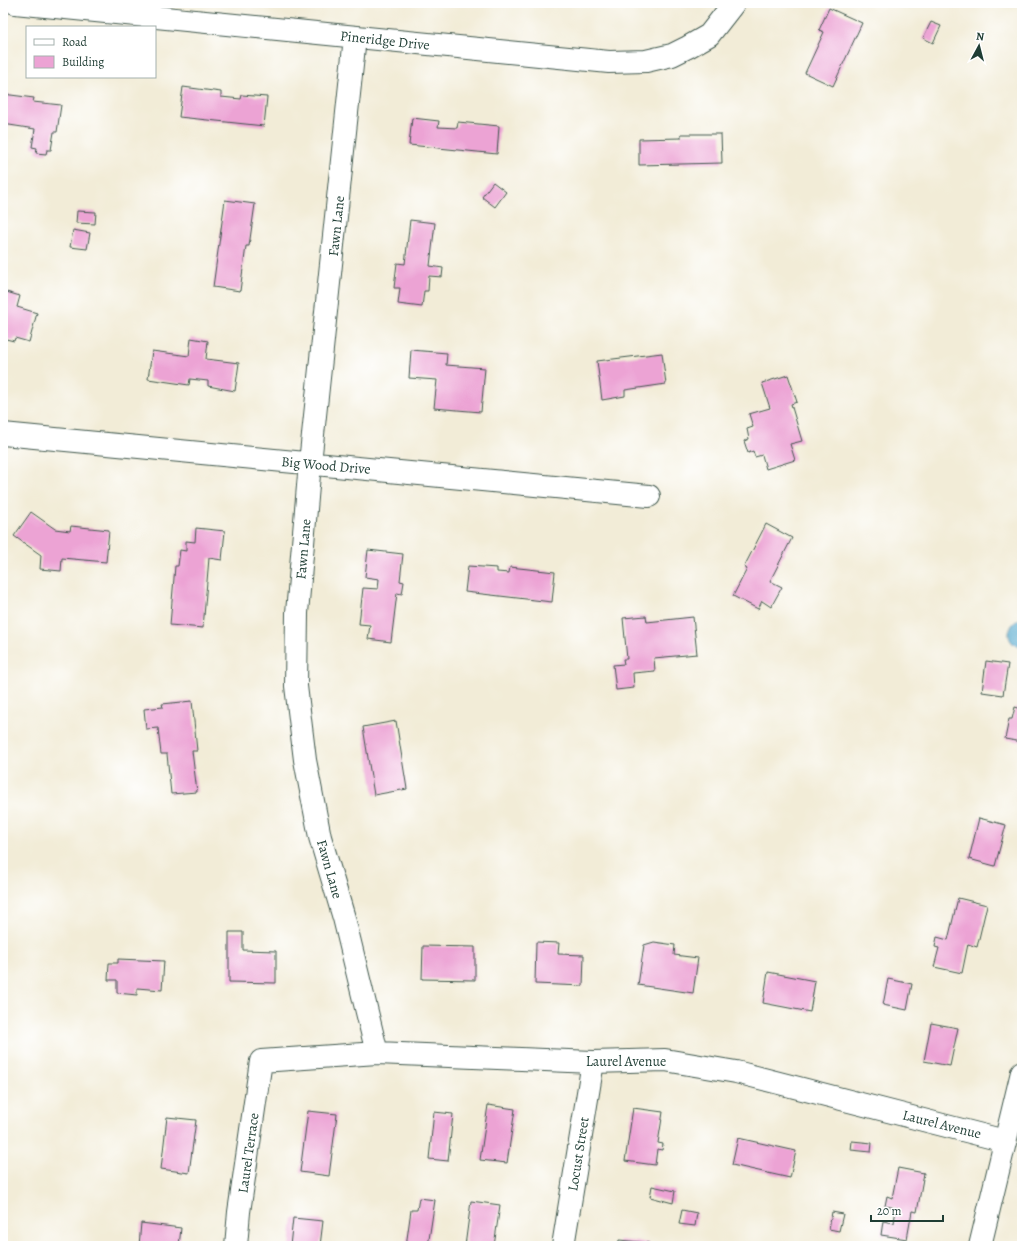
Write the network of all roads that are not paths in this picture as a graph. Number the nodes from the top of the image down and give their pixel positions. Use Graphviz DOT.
graph roads {
  1 [pos="15,3"];
  2 [pos="734,3"];
  3 [pos="355,37"];
  4 [pos="3,434"];
  5 [pos="310,464"];
  6 [pos="649,496"];
  7 [pos="377,1053"];
  8 [pos="261,1061"];
  9 [pos="593,1062"];
  10 [pos="1022,1072"];
  11 [pos="1005,1140"];
  12 [pos="236,1246"];
  13 [pos="563,1246"];
  14 [pos="980,1246"];
  1 -- 3 [label="street, Pineridge Drive"];
  2 -- 3 [label="street, Pineridge Drive"];
  3 -- 5 [label="street, Fawn Lane"];
  4 -- 5 [label="street, Big Wood Drive"];
  5 -- 6 [label="street, Big Wood Drive"];
  5 -- 7 [label="street, Fawn Lane"];
  7 -- 8 [label="street, Laurel Avenue"];
  7 -- 9 [label="street, Laurel Avenue"];
  8 -- 12 [label="street, Laurel Terrace"];
  9 -- 11 [label="street, Laurel Avenue"];
  9 -- 13 [label="street, Locust Street"];
  10 -- 11 [label="street"];
  11 -- 14 [label="street"];
}
